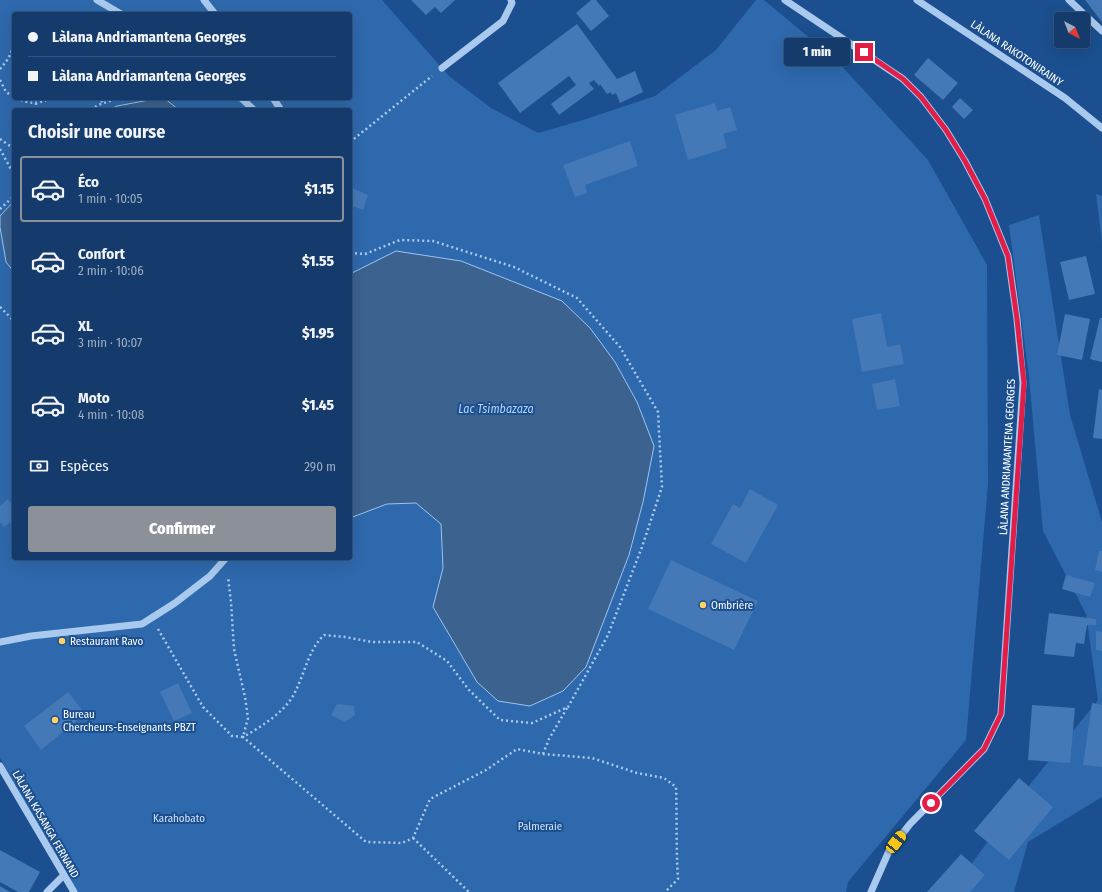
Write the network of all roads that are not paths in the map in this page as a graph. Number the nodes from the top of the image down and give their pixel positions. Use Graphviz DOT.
graph roads {
  1 [pos="96,0"];
  2 [pos="204,0"];
  3 [pos="511,0"];
  4 [pos="785,0"];
  5 [pos="917,0"];
  6 [pos="1069,0"];
  7 [pos="117,12"];
  8 [pos="213,12"];
  9 [pos="1102,31"];
  10 [pos="442,68"];
  11 [pos="243,100"];
  12 [pos="252,108"];
  13 [pos="1102,128"];
  14 [pos="225,560"];
  15 [pos="0,642"];
  16 [pos="0,766"];
  17 [pos="64,874"];
  18 [pos="46,892"];
  19 [pos="74,892"];
  20 [pos="872,892"];
  1 -- 7 [label="street"];
  2 -- 8 [label="street"];
  3 -- 10 [label="street"];
  4 -- 20 [label="street, LÀLANA ANDRIAMANTENA GEORGES"];
  5 -- 13 [label="street, LÀLANA RAKOTONIRAINY"];
  6 -- 9 [label="street"];
  11 -- 12 [label="street"];
  14 -- 15 [label="street"];
  16 -- 17 [label="street, LÀLANA KASANGA FERNAND"];
  17 -- 18 [label="street"];
  17 -- 19 [label="street, LÀLANA KASANGA FERNAND"];
}
